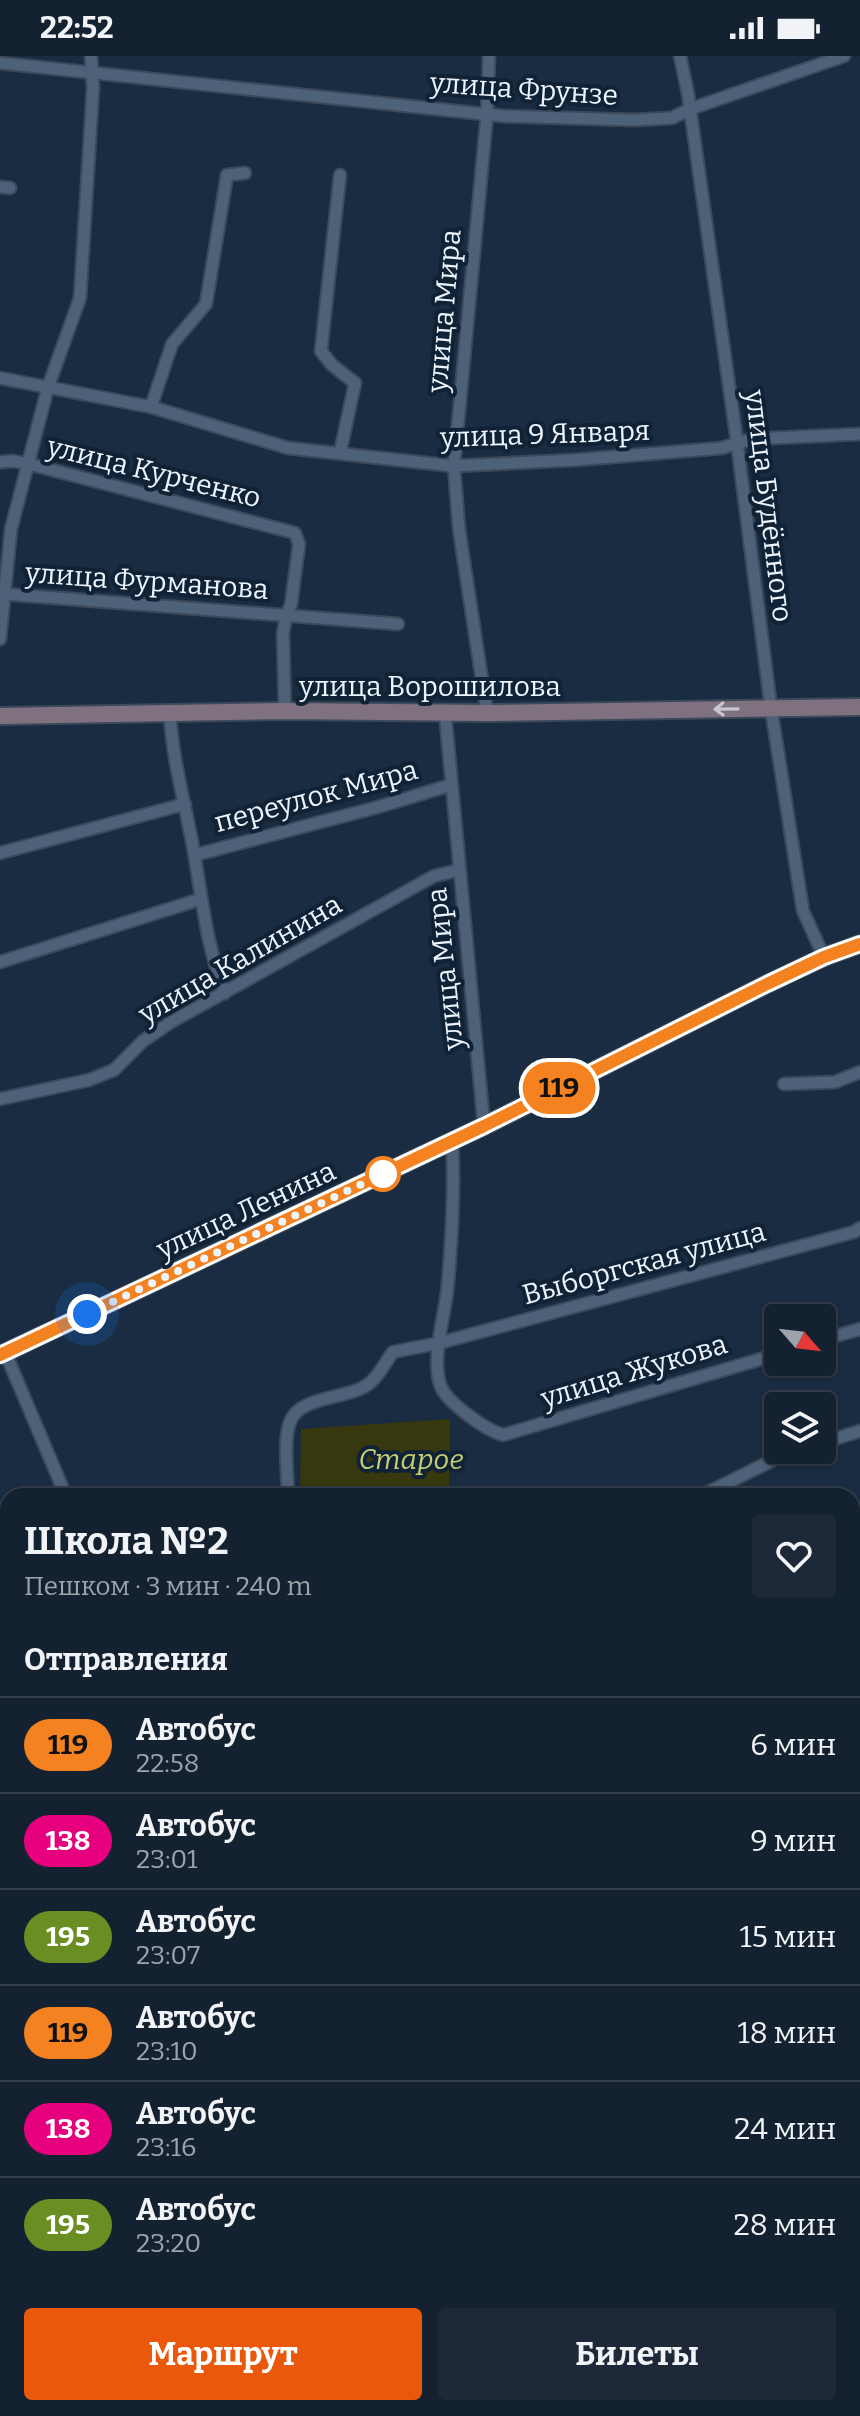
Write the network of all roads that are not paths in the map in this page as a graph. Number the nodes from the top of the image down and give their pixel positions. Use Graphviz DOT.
graph roads {
  1 [pos="91,56"];
  2 [pos="489,56"];
  3 [pos="680,56"];
  4 [pos="844,56"];
  5 [pos="0,63"];
  6 [pos="91,71"];
  7 [pos="690,109"];
  8 [pos="487,114"];
  9 [pos="245,173"];
  10 [pos="340,175"];
  11 [pos="0,378"];
  12 [pos="48,387"];
  13 [pos="151,407"];
  14 [pos="860,434"];
  15 [pos="737,442"];
  16 [pos="340,453"];
  17 [pos="0,462"];
  18 [pos="29,464"];
  19 [pos="454,466"];
  20 [pos="4,565"];
  21 [pos="4,594"];
  22 [pos="286,616"];
  23 [pos="398,624"];
  24 [pos="0,639"];
  25 [pos="860,707"];
  26 [pos="771,708"];
  27 [pos="285,711"];
  28 [pos="445,712"];
  29 [pos="170,713"];
  30 [pos="487,713"];
  31 [pos="0,716"];
  32 [pos="451,785"];
  33 [pos="185,804"];
  34 [pos="0,853"];
  35 [pos="195,855"];
  36 [pos="459,870"];
  37 [pos="201,899"];
  38 [pos="860,944"];
  39 [pos="824,957"];
  40 [pos="0,962"];
  41 [pos="225,993"];
  42 [pos="860,1072"];
  43 [pos="784,1084"];
  44 [pos="0,1099"];
  45 [pos="484,1126"];
  46 [pos="452,1141"];
  47 [pos="860,1228"];
  48 [pos="860,1329"];
  49 [pos="836,1336"];
  50 [pos="439,1343"];
  51 [pos="3,1354"];
  52 [pos="764,1358"];
  53 [pos="860,1431"];
  54 [pos="836,1439"];
  55 [pos="765,1464"];
  56 [pos="62,1488"];
  57 [pos="288,1488"];
  58 [pos="717,1488"];
  1 -- 6 [label="street"];
  2 -- 8 [label="street, улица Мира"];
  3 -- 7 [label="street, улица Будённого"];
  4 -- 7 [label="street, улица Фрунзе"];
  5 -- 6 [label="street, улица Фрунзе"];
  6 -- 8 [label="street, улица Фрунзе"];
  6 -- 12 [label="street"];
  7 -- 8 [label="street, улица Фрунзе"];
  7 -- 15 [label="street, улица Будённого"];
  8 -- 19 [label="street, улица Мира"];
  9 -- 13 [label="street"];
  10 -- 16 [label="street"];
  11 -- 12 [label="street, улица 9 Января"];
  12 -- 13 [label="street, улица 9 Января"];
  12 -- 18 [label="street"];
  13 -- 16 [label="street, улица 9 Января"];
  14 -- 15 [label="street, улица 9 Января"];
  15 -- 19 [label="street, улица 9 Января"];
  15 -- 26 [label="street, улица Будённого"];
  16 -- 19 [label="street, улица 9 Января"];
  17 -- 18 [label="street, улица Курченко"];
  18 -- 20 [label="street"];
  18 -- 22 [label="street, улица Курченко"];
  19 -- 30 [label="street, улица Мира"];
  20 -- 21 [label="street"];
  21 -- 22 [label="street, улица Фурманова"];
  21 -- 24 [label="street"];
  22 -- 23 [label="street, улица Фурманова"];
  22 -- 27 [label="street"];
  25 -- 26 [label="main road, улица Ворошилова"];
  26 -- 30 [label="main road, улица Ворошилова, one-way"];
  26 -- 39 [label="street, улица Будённого"];
  27 -- 28 [label="main road, улица Ворошилова"];
  27 -- 29 [label="main road, улица Ворошилова"];
  28 -- 30 [label="main road, улица Ворошилова"];
  28 -- 32 [label="street, улица Мира"];
  29 -- 31 [label="main road, улица Ворошилова"];
  29 -- 33 [label="street"];
  32 -- 35 [label="street, переулок Мира"];
  32 -- 36 [label="street, улица Мира"];
  33 -- 34 [label="street"];
  33 -- 35 [label="street"];
  35 -- 37 [label="street"];
  36 -- 41 [label="street, улица Калинина"];
  36 -- 45 [label="street, улица Мира"];
  37 -- 40 [label="street"];
  37 -- 41 [label="street"];
  38 -- 39 [label="main road, улица Ленина"];
  39 -- 45 [label="main road, улица Ленина"];
  41 -- 44 [label="street, улица Калинина"];
  42 -- 43 [label="street"];
  45 -- 46 [label="main road, улица Ленина"];
  46 -- 50 [label="street"];
  46 -- 51 [label="main road, улица Ленина"];
  47 -- 50 [label="street, Выборгская улица"];
  48 -- 49 [label="street"];
  50 -- 52 [label="street, улица Жукова"];
  50 -- 57 [label="street"];
  51 -- 56 [label="street"];
  53 -- 54 [label="street"];
  55 -- 58 [label="street"];
}
